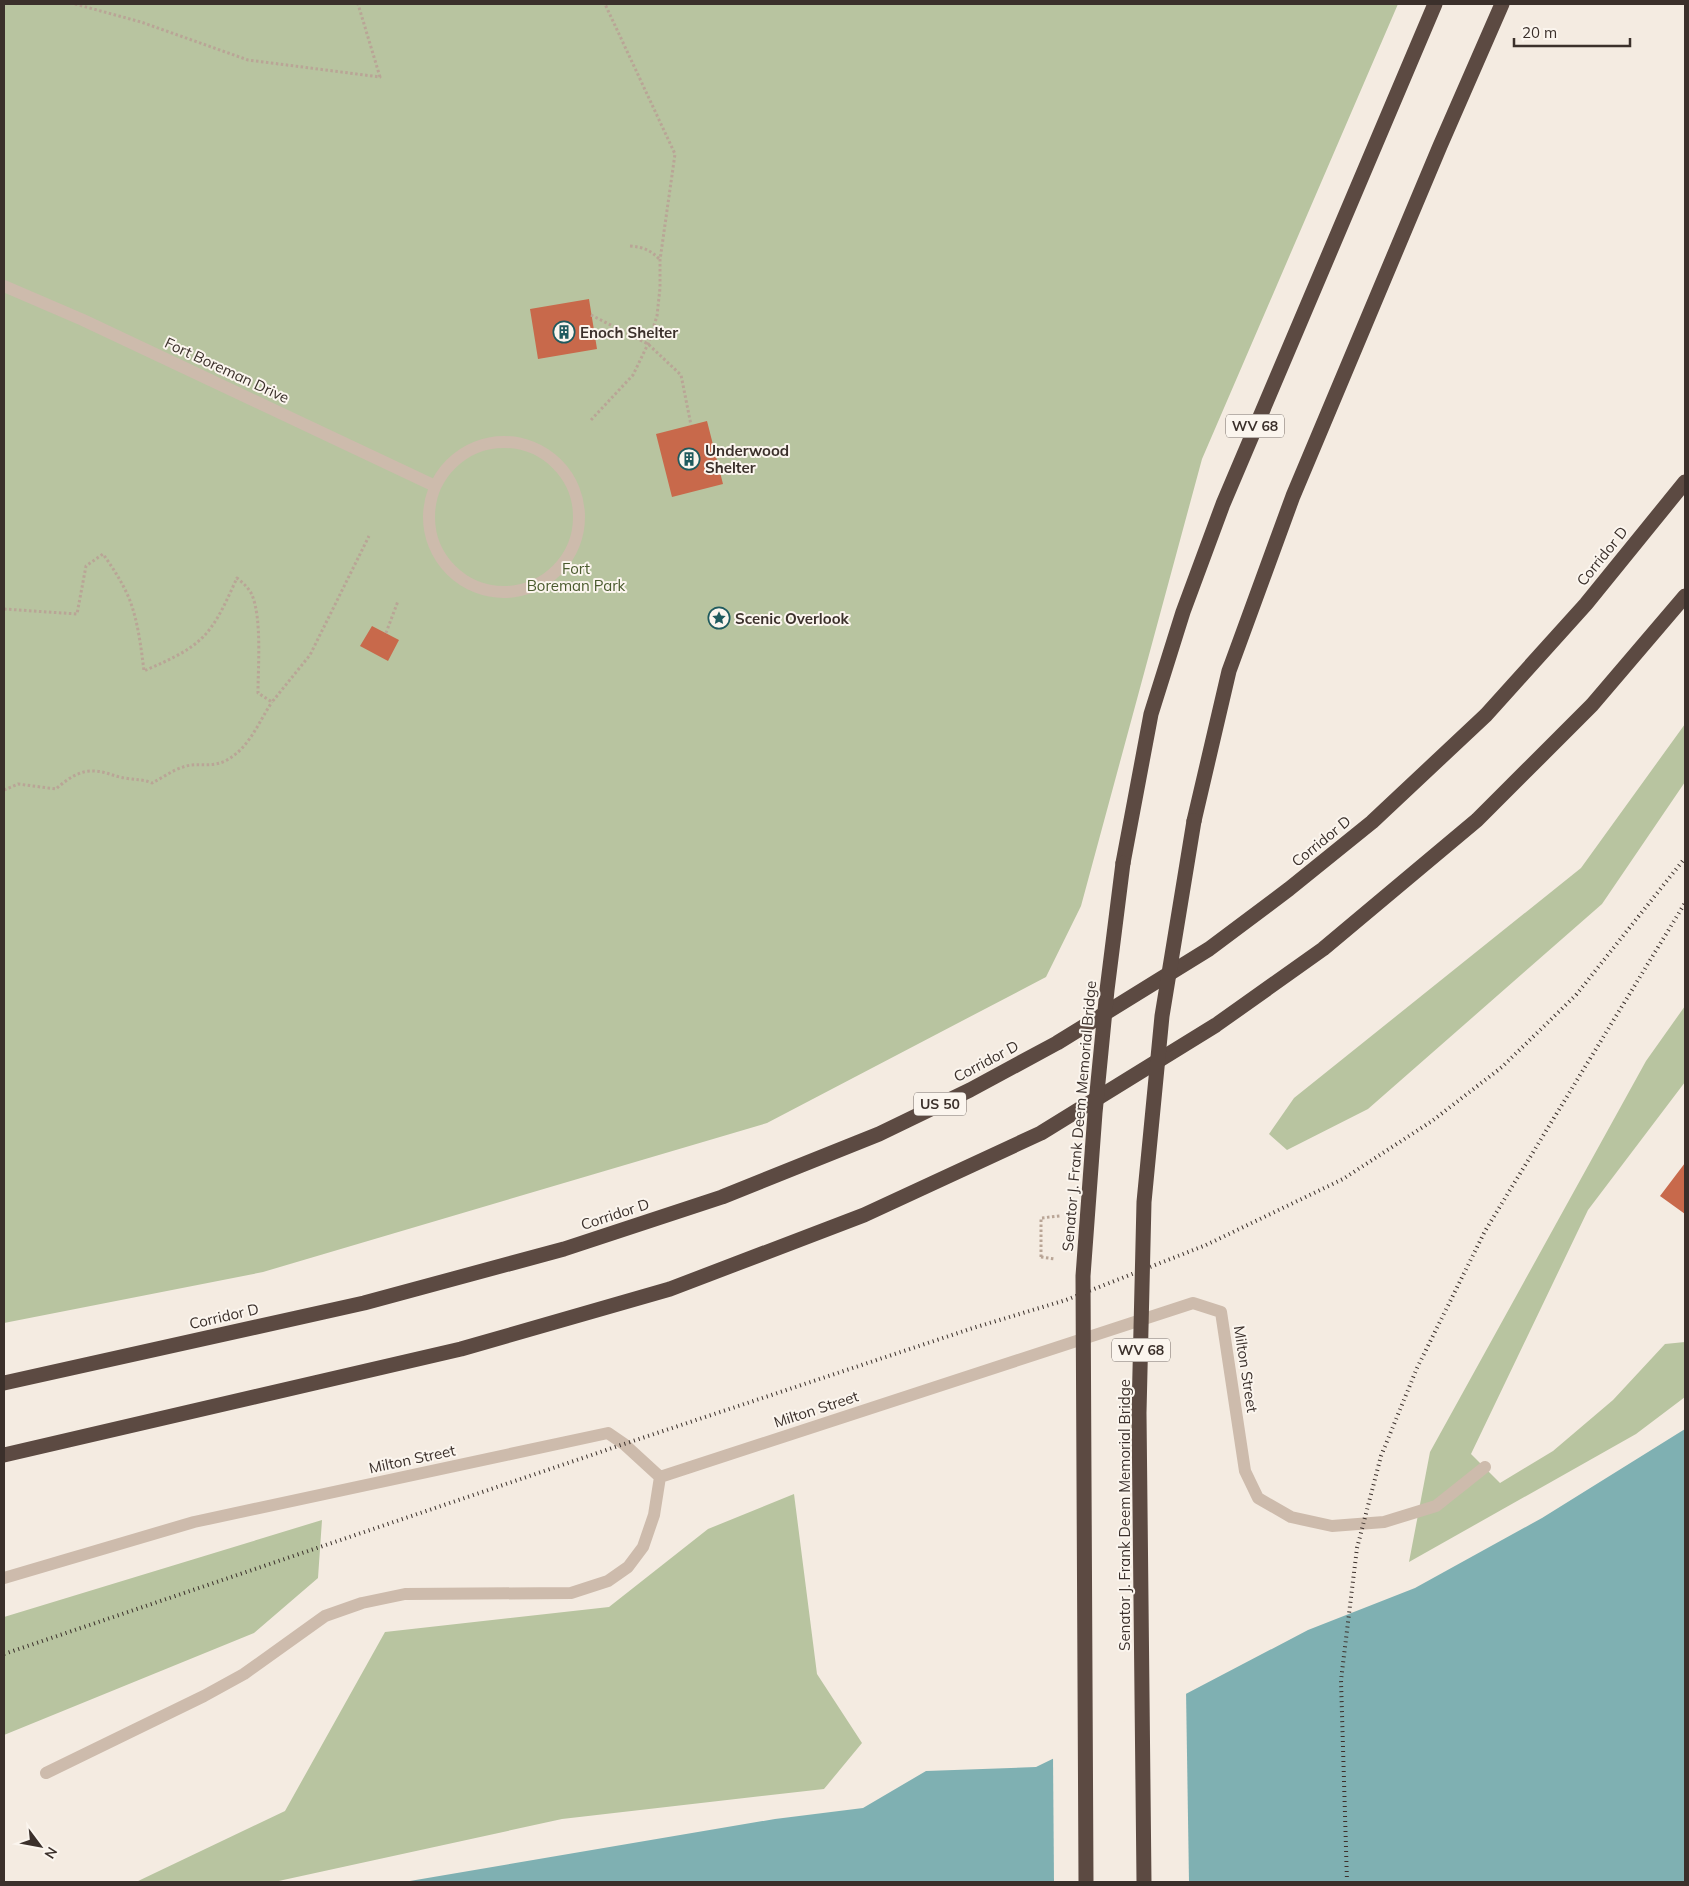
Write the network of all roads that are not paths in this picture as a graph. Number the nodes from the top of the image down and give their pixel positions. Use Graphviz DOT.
graph roads {
  1 [pos="1435,4"];
  2 [pos="1502,4"];
  3 [pos="4,286"];
  4 [pos="1685,482"];
  5 [pos="435,486"];
  6 [pos="1685,596"];
  7 [pos="4,1383"];
  8 [pos="4,1454"];
  9 [pos="1485,1467"];
  10 [pos="660,1477"];
  11 [pos="4,1578"];
  12 [pos="46,1773"];
  13 [pos="1086,1882"];
  14 [pos="1144,1882"];
  1 -- 13 [label="highway, Senator J. Frank Deem Memorial Bridge / WV 68, bridge"];
  2 -- 14 [label="highway, Senator J. Frank Deem Memorial Bridge / WV 68, bridge"];
  3 -- 5 [label="street, Fort Boreman Drive"];
  4 -- 7 [label="highway, Corridor D / US 50"];
  5 -- 5 [label="street"];
  6 -- 8 [label="highway"];
  9 -- 10 [label="street, Milton Street"];
  10 -- 11 [label="street, Milton Street"];
  10 -- 12 [label="street"];
}
